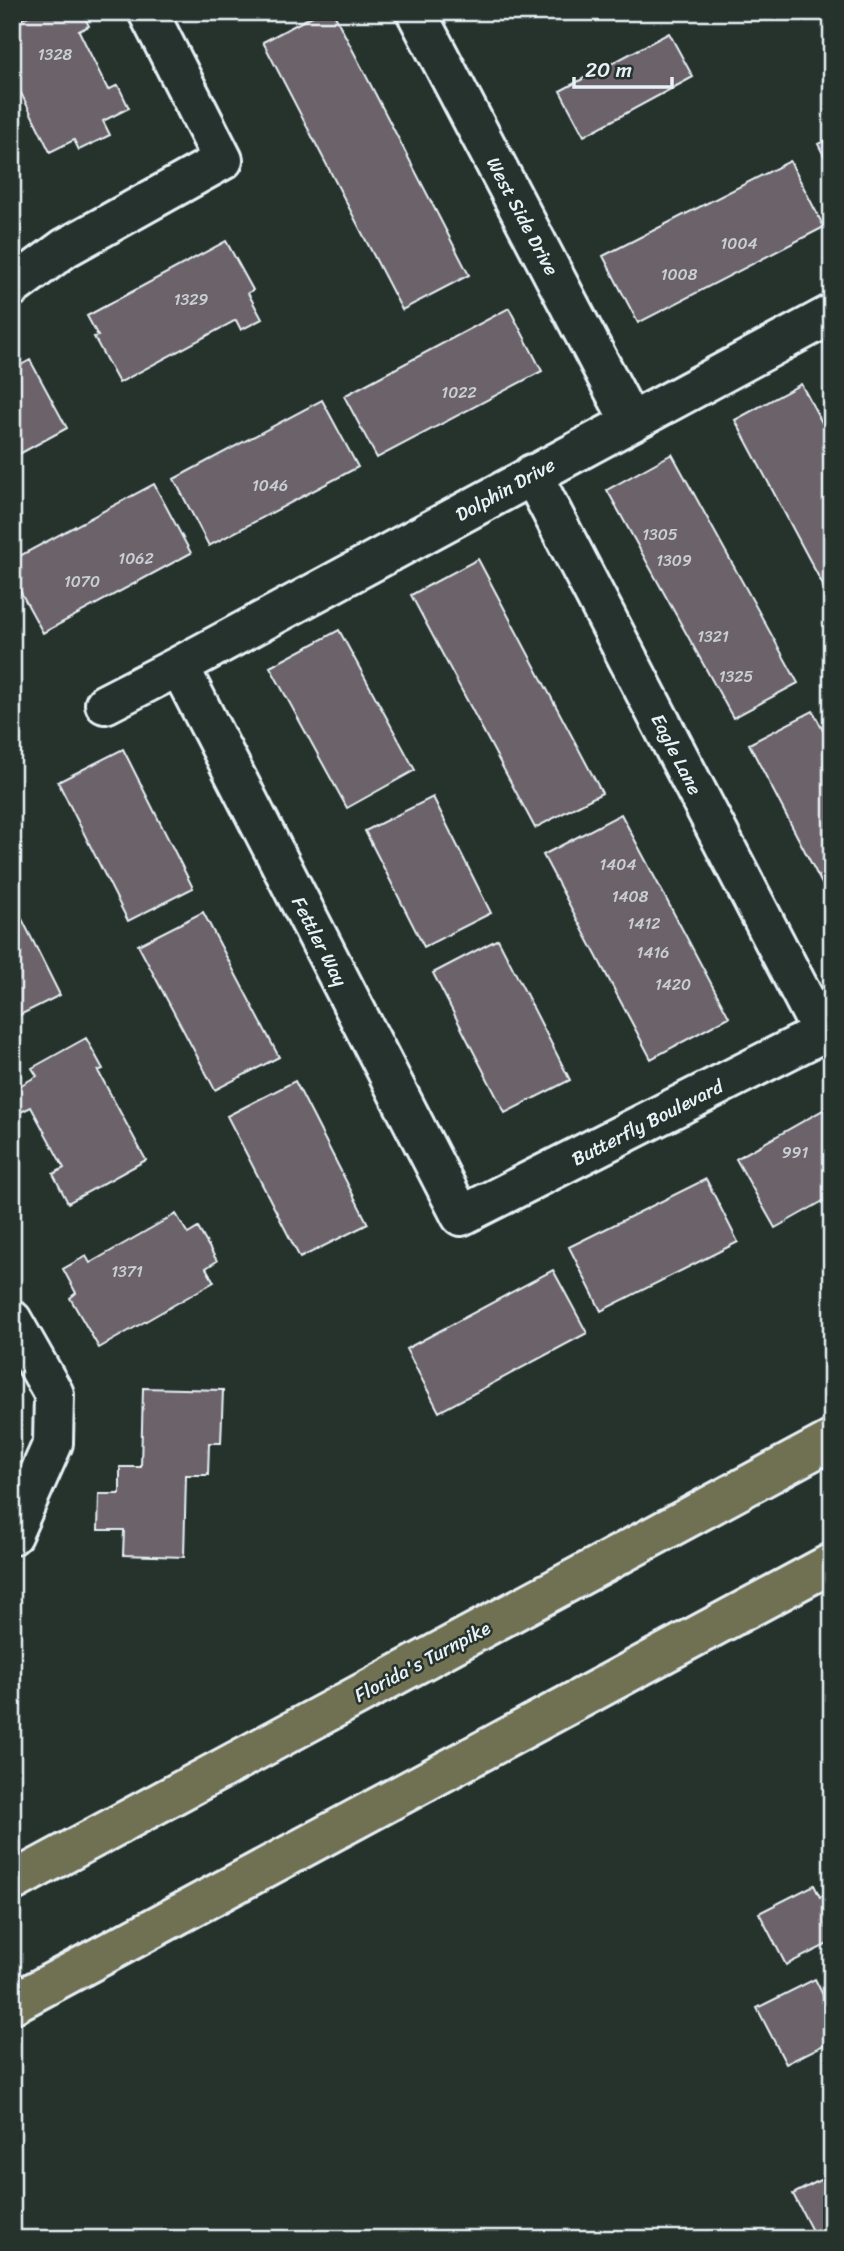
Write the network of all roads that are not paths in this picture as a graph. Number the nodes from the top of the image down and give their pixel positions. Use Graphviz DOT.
graph roads {
  1 [pos="148,12"];
  2 [pos="416,12"];
  3 [pos="12,287"];
  4 [pos="829,318"];
  5 [pos="630,421"];
  6 [pos="532,474"];
  7 [pos="180,666"];
  8 [pos="105,704"];
  9 [pos="827,1030"];
  10 [pos="461,1216"];
  11 [pos="12,1320"];
  12 [pos="832,1440"];
  13 [pos="12,1535"];
  14 [pos="832,1563"];
  15 [pos="12,1882"];
  16 [pos="12,2004"];
  1 -- 3 [label="lane"];
  2 -- 5 [label="lane, West Side Drive"];
  4 -- 5 [label="lane, Dolphin Drive"];
  5 -- 6 [label="lane, Dolphin Drive"];
  6 -- 7 [label="lane, Dolphin Drive"];
  6 -- 9 [label="lane, Eagle Lane"];
  7 -- 8 [label="lane, Dolphin Drive"];
  7 -- 10 [label="lane, Fettler Way"];
  9 -- 10 [label="lane, Butterfly Boulevard"];
  11 -- 13 [label="lane"];
  12 -- 15 [label="highway, Florida's Turnpike"];
  14 -- 16 [label="highway"];
}
